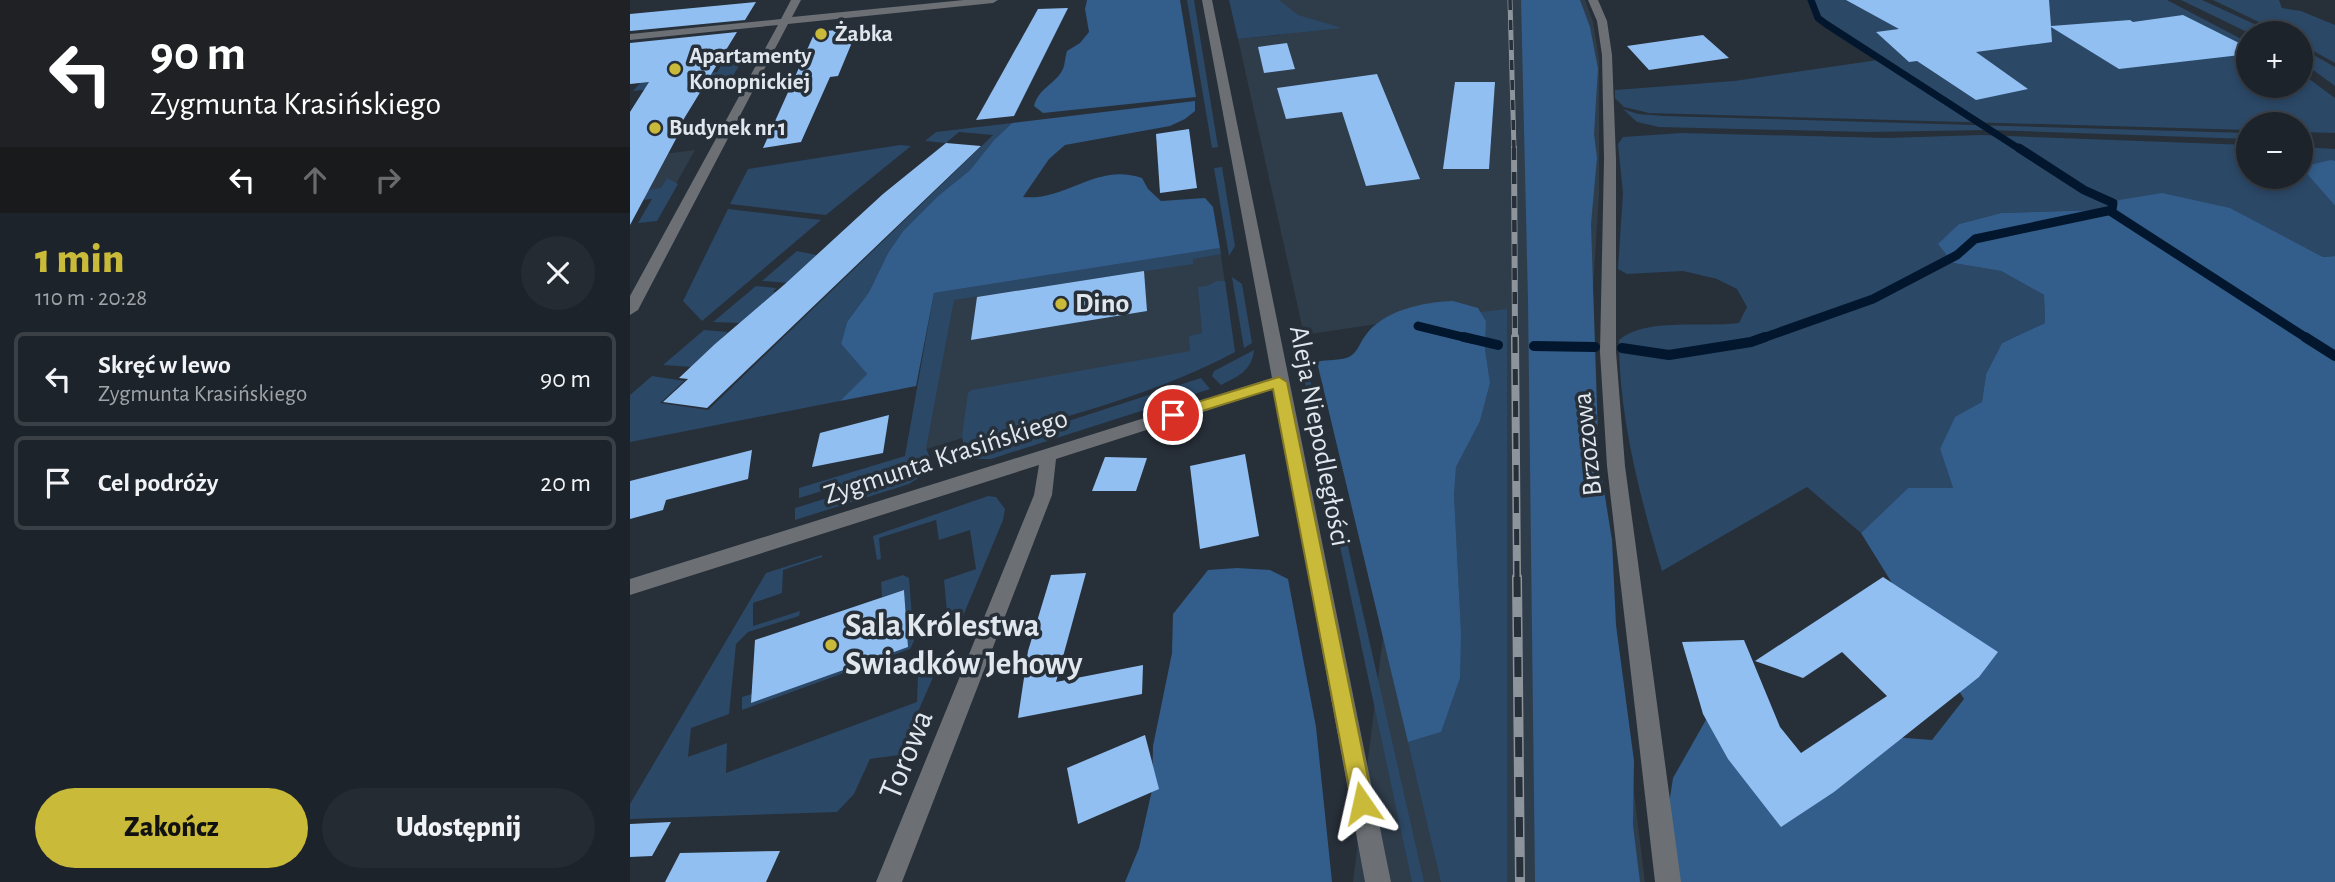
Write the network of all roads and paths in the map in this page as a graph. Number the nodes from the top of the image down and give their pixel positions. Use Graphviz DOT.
graph roads {
  1 [pos="796,0"];
  2 [pos="993,0"];
  3 [pos="1207,0"];
  4 [pos="1593,0"];
  5 [pos="784,22"];
  6 [pos="630,37"];
  7 [pos="630,310"];
  8 [pos="1279,382"];
  9 [pos="1047,454"];
  10 [pos="630,587"];
  11 [pos="889,882"];
  12 [pos="1378,882"];
  13 [pos="1668,882"];
  1 -- 5 [label="street"];
  2 -- 5 [label="street"];
  3 -- 8 [label="street, Aleja Niepodległości"];
  4 -- 13 [label="street, Brzozowa"];
  5 -- 6 [label="street"];
  5 -- 7 [label="street"];
  8 -- 9 [label="street, Zygmunta Krasińskiego"];
  8 -- 12 [label="street, Aleja Niepodległości"];
  9 -- 10 [label="street, Zygmunta Krasińskiego"];
  9 -- 11 [label="street, Torowa"];
}
